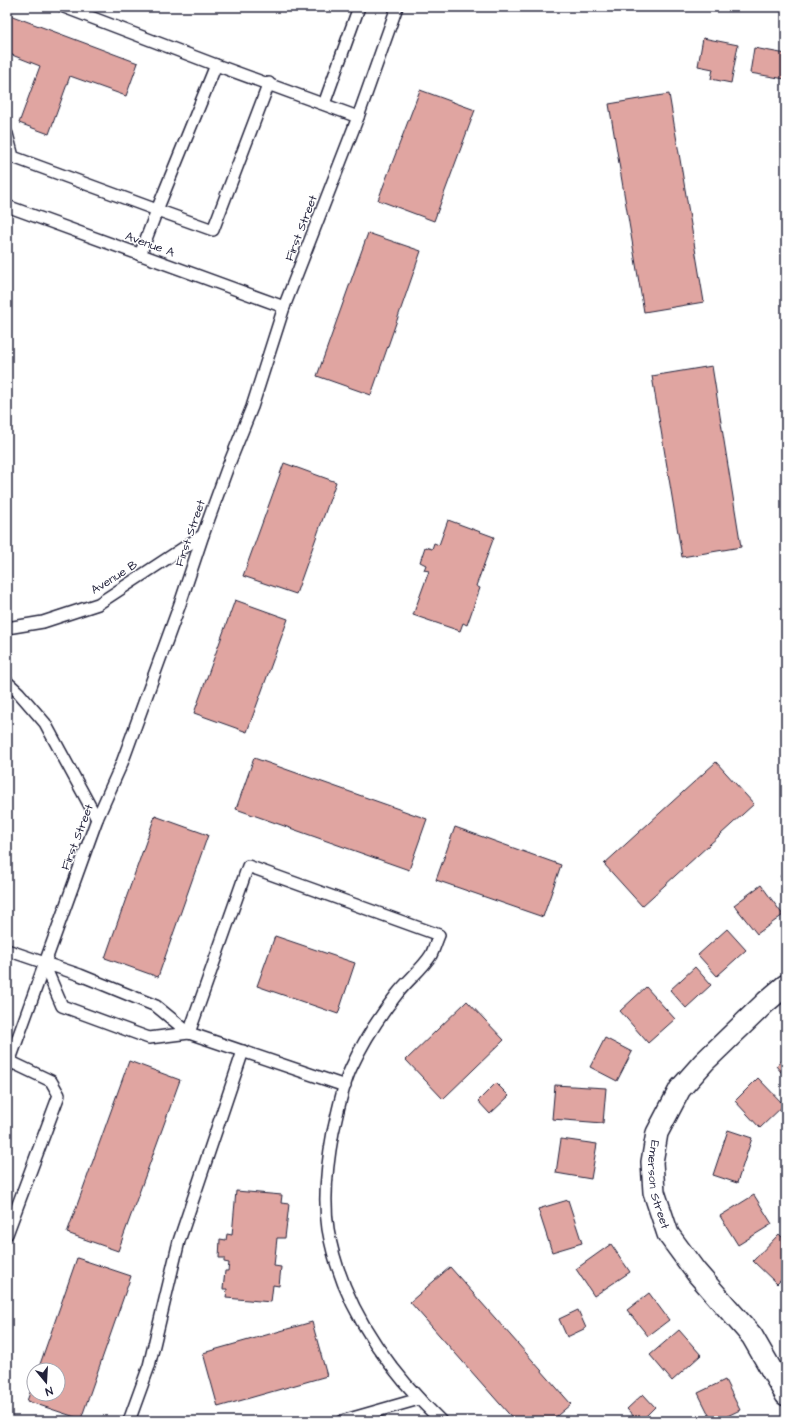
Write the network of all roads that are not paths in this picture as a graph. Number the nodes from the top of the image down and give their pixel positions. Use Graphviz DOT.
graph roads {
  1 [pos="64,7"];
  2 [pos="359,7"];
  3 [pos="397,7"];
  4 [pos="216,65"];
  5 [pos="269,83"];
  6 [pos="324,104"];
  7 [pos="358,117"];
  8 [pos="7,134"];
  9 [pos="7,206"];
  10 [pos="157,210"];
  11 [pos="140,255"];
  12 [pos="284,307"];
  13 [pos="203,535"];
  14 [pos="7,628"];
  15 [pos="7,682"];
  16 [pos="97,819"];
  17 [pos="7,950"];
  18 [pos="44,964"];
  19 [pos="786,985"];
  20 [pos="189,1033"];
  21 [pos="243,1051"];
  22 [pos="8,1065"];
  23 [pos="345,1086"];
  24 [pos="7,1234"];
  25 [pos="786,1395"];
  26 [pos="419,1399"];
  27 [pos="129,1421"];
  28 [pos="342,1421"];
  29 [pos="441,1421"];
  1 -- 4 [label="lane"];
  2 -- 6 [label="lane"];
  3 -- 7 [label="lane, First Street"];
  4 -- 5 [label="lane"];
  4 -- 10 [label="lane"];
  5 -- 6 [label="lane"];
  5 -- 10 [label="lane"];
  6 -- 7 [label="lane"];
  7 -- 12 [label="lane, First Street"];
  8 -- 10 [label="lane"];
  9 -- 11 [label="lane, Avenue A"];
  10 -- 11 [label="lane"];
  11 -- 12 [label="lane, Avenue A"];
  12 -- 13 [label="lane, First Street"];
  13 -- 14 [label="lane, Avenue B"];
  13 -- 16 [label="lane, First Street"];
  15 -- 16 [label="lane"];
  16 -- 18 [label="lane, First Street"];
  17 -- 18 [label="lane"];
  18 -- 20 [label="lane"];
  18 -- 20 [label="lane"];
  18 -- 22 [label="lane, First Street"];
  19 -- 25 [label="street, Emerson Street"];
  20 -- 21 [label="lane"];
  20 -- 23 [label="lane"];
  21 -- 23 [label="lane"];
  21 -- 27 [label="lane"];
  22 -- 24 [label="lane"];
  23 -- 26 [label="lane"];
  26 -- 28 [label="lane"];
  26 -- 29 [label="lane"];
}
